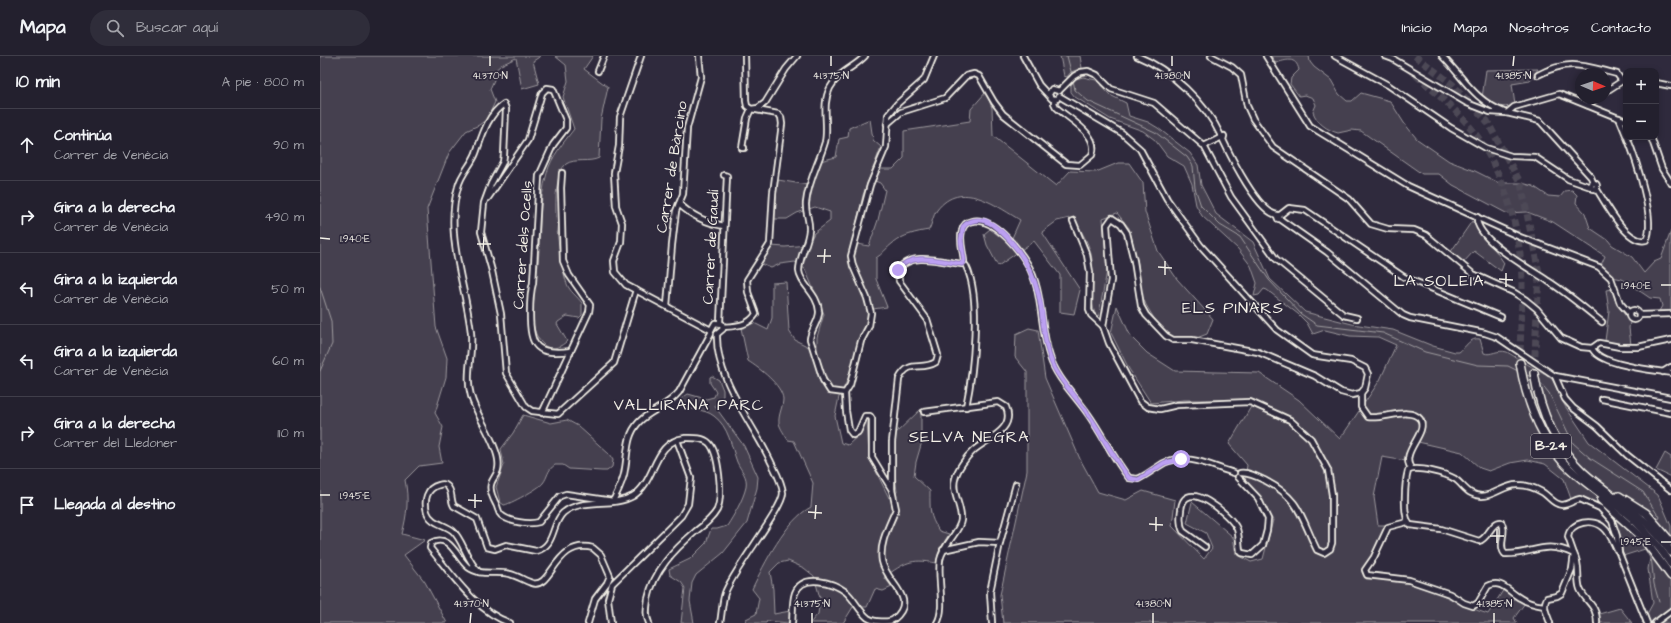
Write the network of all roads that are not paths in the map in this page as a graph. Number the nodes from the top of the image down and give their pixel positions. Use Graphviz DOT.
graph roads {
  1 [pos="604,56"];
  2 [pos="641,56"];
  3 [pos="698,56"];
  4 [pos="745,56"];
  5 [pos="797,56"];
  6 [pos="866,56"];
  7 [pos="934,56"];
  8 [pos="1023,56"];
  9 [pos="1137,56"];
  10 [pos="1211,56"];
  11 [pos="1266,56"];
  12 [pos="1335,56"];
  13 [pos="1385,56"];
  14 [pos="1442,56"];
  15 [pos="1393,57"];
  16 [pos="598,71"];
  17 [pos="1538,75"];
  18 [pos="1623,80"];
  19 [pos="1623,82"];
  20 [pos="1659,84"];
  21 [pos="1671,86"];
  22 [pos="1611,89"];
  23 [pos="1059,90"];
  24 [pos="1049,94"];
  25 [pos="1057,98"];
  26 [pos="1587,105"];
  27 [pos="751,109"];
  28 [pos="1507,113"];
  29 [pos="1619,118"];
  30 [pos="1623,120"];
  31 [pos="887,124"];
  32 [pos="1623,128"];
  33 [pos="1222,138"];
  34 [pos="1627,140"];
  35 [pos="1652,140"];
  36 [pos="1204,146"];
  37 [pos="744,148"];
  38 [pos="562,173"];
  39 [pos="724,175"];
  40 [pos="1671,183"];
  41 [pos="1593,186"];
  42 [pos="484,203"];
  43 [pos="679,204"];
  44 [pos="1279,217"];
  45 [pos="1477,217"];
  46 [pos="1073,221"];
  47 [pos="724,226"];
  48 [pos="964,264"];
  49 [pos="636,290"];
  50 [pos="667,306"];
  51 [pos="1629,313"];
  52 [pos="1671,314"];
  53 [pos="1639,315"];
  54 [pos="1501,317"];
  55 [pos="1357,318"];
  56 [pos="720,322"];
  57 [pos="1602,322"];
  58 [pos="1103,326"];
  59 [pos="724,327"];
  60 [pos="711,331"];
  61 [pos="717,334"];
  62 [pos="1671,340"];
  63 [pos="1592,348"];
  64 [pos="571,351"];
  65 [pos="1520,363"];
  66 [pos="1671,367"];
  67 [pos="1663,372"];
  68 [pos="1534,373"];
  69 [pos="1671,373"];
  70 [pos="1555,376"];
  71 [pos="845,393"];
  72 [pos="1361,393"];
  73 [pos="1671,398"];
  74 [pos="1602,399"];
  75 [pos="966,407"];
  76 [pos="924,412"];
  77 [pos="542,413"];
  78 [pos="1671,413"];
  79 [pos="677,440"];
  80 [pos="1411,468"];
  81 [pos="1573,472"];
  82 [pos="1239,475"];
  83 [pos="1016,484"];
  84 [pos="1602,487"];
  85 [pos="892,490"];
  86 [pos="1671,490"];
  87 [pos="613,501"];
  88 [pos="1407,522"];
  89 [pos="1671,542"];
  90 [pos="1000,543"];
  91 [pos="1204,547"];
  92 [pos="943,550"];
  93 [pos="1671,552"];
  94 [pos="1619,553"];
  95 [pos="1574,554"];
  96 [pos="1671,564"];
  97 [pos="479,572"];
  98 [pos="1671,576"];
  99 [pos="611,581"];
  100 [pos="1544,606"];
  101 [pos="1671,611"];
  102 [pos="509,623"];
  103 [pos="588,623"];
  104 [pos="611,623"];
  105 [pos="649,623"];
  106 [pos="720,623"];
  107 [pos="792,623"];
  108 [pos="937,623"];
  109 [pos="992,623"];
  110 [pos="1550,623"];
  111 [pos="1597,623"];
  112 [pos="1647,623"];
  113 [pos="1651,623"];
  114 [pos="1655,623"];
  1 -- 16 [label="street"];
  2 -- 49 [label="street"];
  3 -- 43 [label="street, Carrer de Bàrcino"];
  4 -- 27 [label="street"];
  5 -- 27 [label="street"];
  6 -- 71 [label="street"];
  7 -- 31 [label="street"];
  8 -- 24 [label="street"];
  9 -- 33 [label="street"];
  10 -- 63 [label="street"];
  11 -- 45 [label="street"];
  12 -- 41 [label="street"];
  13 -- 15 [label="street"];
  14 -- 28 [label="street"];
  15 -- 28 [label="street"];
  17 -- 18 [label="street"];
  19 -- 22 [label="street"];
  20 -- 21 [label="street"];
  23 -- 24 [label="street"];
  23 -- 25 [label="street"];
  23 -- 36 [label="street"];
  24 -- 25 [label="street"];
  25 -- 31 [label="street"];
  25 -- 72 [label="street"];
  26 -- 28 [label="street"];
  26 -- 29 [label="street"];
  27 -- 37 [label="street"];
  27 -- 59 [label="street"];
  28 -- 41 [label="street"];
  29 -- 30 [label="street"];
  29 -- 32 [label="street"];
  31 -- 71 [label="street"];
  33 -- 36 [label="street"];
  33 -- 44 [label="street"];
  34 -- 41 [label="street"];
  35 -- 40 [label="street"];
  36 -- 55 [label="street"];
  38 -- 64 [label="street"];
  39 -- 47 [label="street, Carrer de Gaudí"];
  42 -- 64 [label="street, Carrer dels Ocells"];
  42 -- 77 [label="street"];
  42 -- 87 [label="street"];
  43 -- 47 [label="street"];
  43 -- 50 [label="street, Carrer de Bàrcino"];
  44 -- 54 [label="street"];
  44 -- 70 [label="street"];
  45 -- 51 [label="street"];
  45 -- 57 [label="street"];
  46 -- 58 [label="street"];
  47 -- 56 [label="street, Carrer de Gaudí"];
  48 -- 75 [label="street"];
  48 -- 82 [label="street"];
  48 -- 85 [label="street"];
  49 -- 50 [label="street"];
  49 -- 77 [label="street"];
  50 -- 60 [label="street"];
  51 -- 53 [label="street"];
  51 -- 53 [label="street"];
  52 -- 53 [label="street"];
  56 -- 59 [label="street"];
  56 -- 60 [label="street"];
  58 -- 72 [label="street"];
  58 -- 82 [label="street"];
  59 -- 61 [label="street"];
  60 -- 61 [label="street"];
  60 -- 87 [label="street"];
  61 -- 106 [label="street"];
  62 -- 63 [label="street"];
  63 -- 67 [label="street"];
  64 -- 77 [label="street"];
  65 -- 81 [label="highway, B-24"];
  66 -- 67 [label="street"];
  67 -- 69 [label="street"];
  68 -- 84 [label="highway, B-24"];
  70 -- 73 [label="street"];
  70 -- 86 [label="street"];
  71 -- 85 [label="street"];
  72 -- 80 [label="street"];
  74 -- 78 [label="street"];
  75 -- 76 [label="street"];
  75 -- 92 [label="street"];
  79 -- 87 [label="street"];
  79 -- 99 [label="street"];
  79 -- 105 [label="street"];
  80 -- 88 [label="street"];
  80 -- 94 [label="street"];
  81 -- 96 [label="highway, B-24"];
  81 -- 98 [label="highway"];
  82 -- 91 [label="street"];
  83 -- 90 [label="street"];
  84 -- 89 [label="highway"];
  84 -- 93 [label="highway, B-24"];
  85 -- 107 [label="street"];
  87 -- 97 [label="street"];
  88 -- 95 [label="street"];
  88 -- 100 [label="street"];
  90 -- 92 [label="street"];
  90 -- 109 [label="street"];
  92 -- 108 [label="street"];
  94 -- 95 [label="street"];
  94 -- 112 [label="street"];
  95 -- 100 [label="street"];
  95 -- 111 [label="street"];
  97 -- 99 [label="street"];
  97 -- 102 [label="street"];
  99 -- 103 [label="street"];
  99 -- 104 [label="street"];
  100 -- 110 [label="street"];
  101 -- 114 [label="street"];
  112 -- 113 [label="street"];
}
